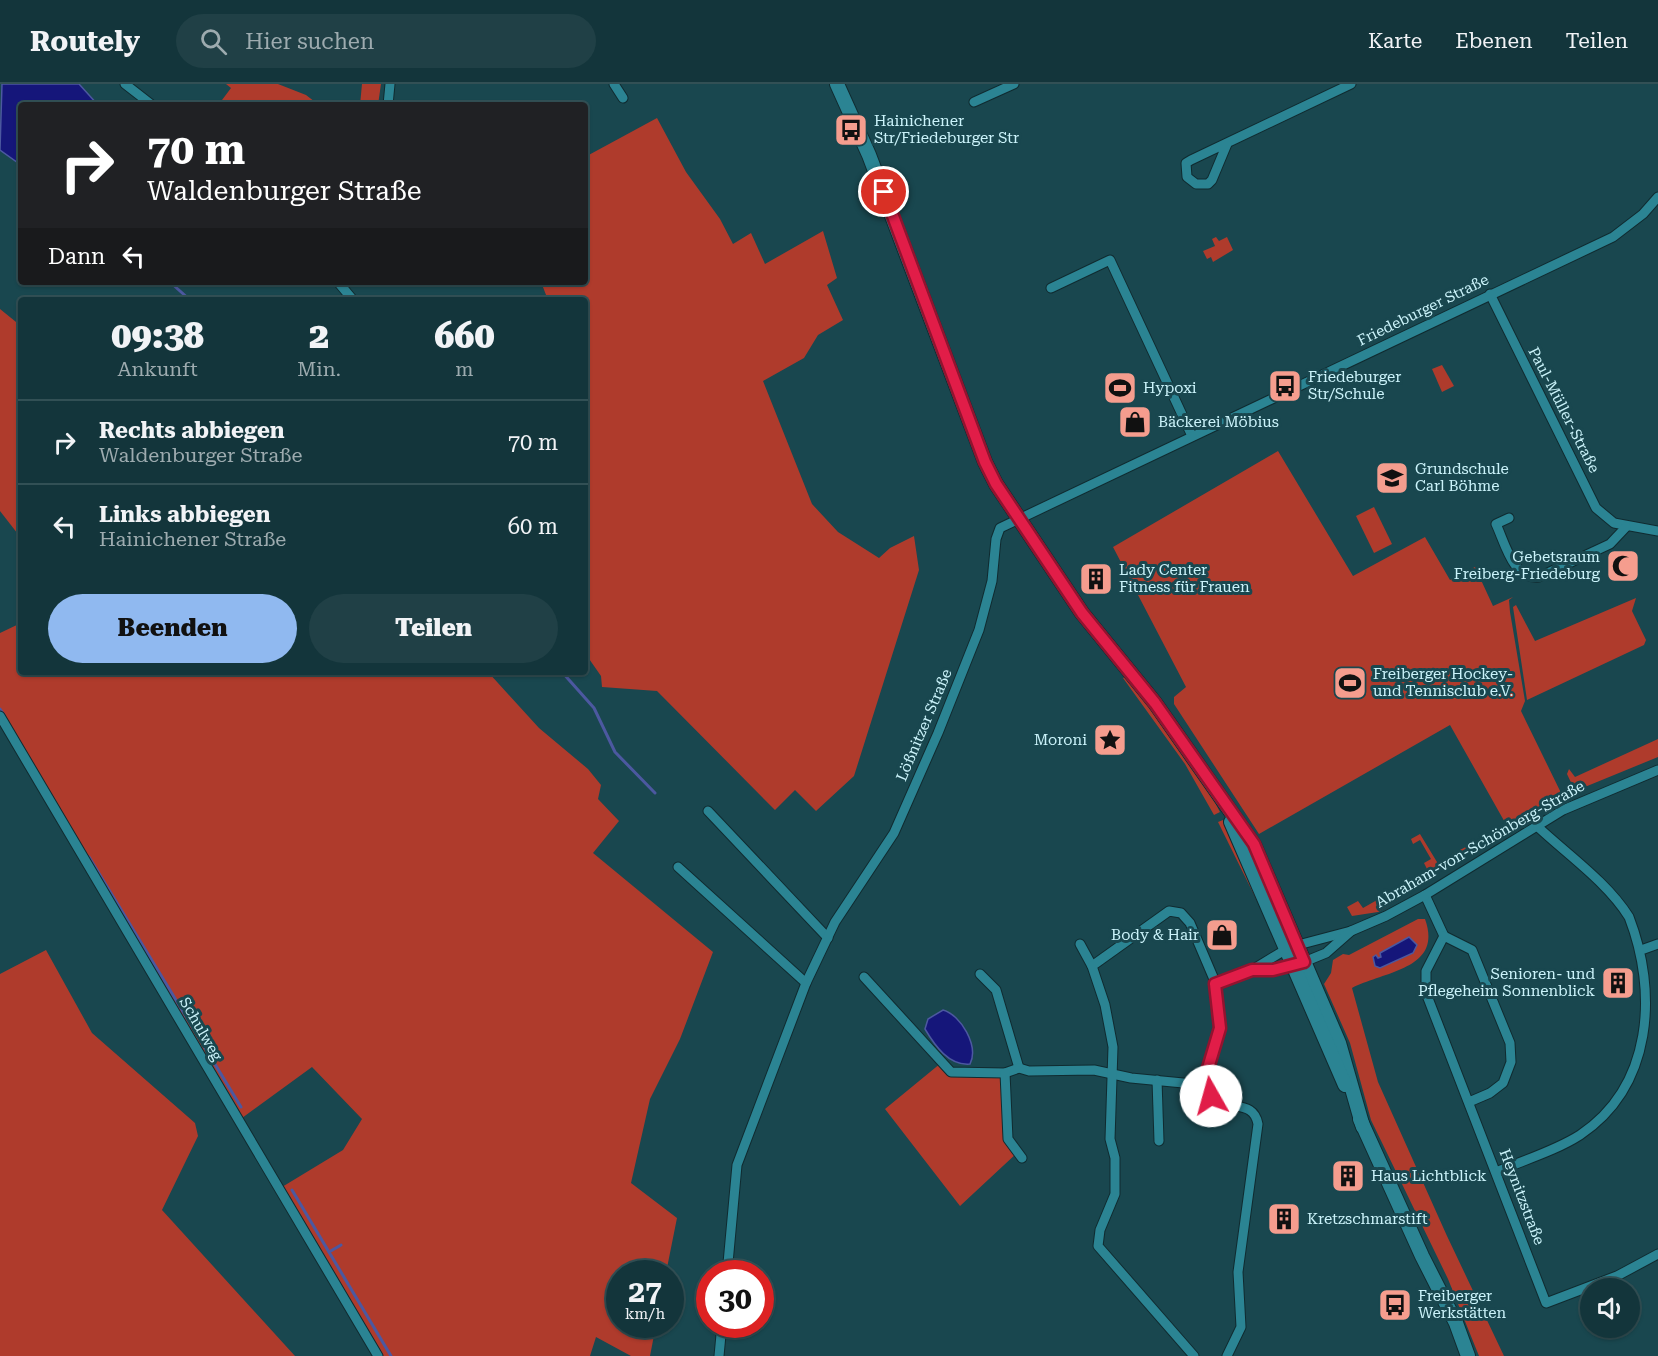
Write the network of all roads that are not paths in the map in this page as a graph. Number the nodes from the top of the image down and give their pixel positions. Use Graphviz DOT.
graph roads {
  1 [pos="125,84"];
  2 [pos="390,84"];
  3 [pos="614,84"];
  4 [pos="837,84"];
  5 [pos="1014,84"];
  6 [pos="1352,84"];
  7 [pos="623,98"];
  8 [pos="148,102"];
  9 [pos="388,102"];
  10 [pos="974,102"];
  11 [pos="1227,144"];
  12 [pos="1658,197"];
  13 [pos="1051,288"];
  14 [pos="1490,294"];
  15 [pos="1192,436"];
  16 [pos="1018,518"];
  17 [pos="1509,518"];
  18 [pos="1626,527"];
  19 [pos="1658,531"];
  20 [pos="0,717"];
  21 [pos="1658,770"];
  22 [pos="708,812"];
  23 [pos="1538,827"];
  24 [pos="678,867"];
  25 [pos="1425,896"];
  26 [pos="1351,932"];
  27 [pos="1444,936"];
  28 [pos="828,938"];
  29 [pos="1080,944"];
  30 [pos="1658,944"];
  31 [pos="1292,947"];
  32 [pos="1644,949"];
  33 [pos="1298,964"];
  34 [pos="1092,966"];
  35 [pos="1252,970"];
  36 [pos="980,974"];
  37 [pos="864,977"];
  38 [pos="806,983"];
  39 [pos="1215,984"];
  40 [pos="1020,1068"];
  41 [pos="1113,1072"];
  42 [pos="1005,1074"];
  43 [pos="1157,1080"];
  44 [pos="1203,1085"];
  45 [pos="1469,1102"];
  46 [pos="1159,1141"];
  47 [pos="1022,1158"];
  48 [pos="1496,1172"];
  49 [pos="1658,1254"];
  50 [pos="728,1260"];
  51 [pos="721,1338"];
  52 [pos="378,1356"];
  53 [pos="719,1356"];
  54 [pos="1194,1356"];
  55 [pos="1227,1356"];
  56 [pos="1468,1356"];
  1 -- 8 [label="street"];
  2 -- 9 [label="street"];
  3 -- 7 [label="street"];
  4 -- 16 [label="main road"];
  5 -- 10 [label="street"];
  6 -- 11 [label="street"];
  11 -- 11 [label="street"];
  12 -- 14 [label="street, Friedeburger Straße"];
  13 -- 15 [label="street"];
  14 -- 15 [label="street, Friedeburger Straße"];
  14 -- 18 [label="street, Paul-Müller-Straße"];
  15 -- 16 [label="street, Friedeburger Straße"];
  16 -- 28 [label="street, Lößnitzer Straße"];
  16 -- 31 [label="main road"];
  17 -- 18 [label="street"];
  18 -- 19 [label="street, Paul-Müller-Straße"];
  20 -- 52 [label="street, Schulweg"];
  21 -- 23 [label="street, Abraham-von-Schönberg-Straße"];
  22 -- 28 [label="street"];
  23 -- 25 [label="street, Abraham-von-Schönberg-Straße"];
  23 -- 32 [label="street"];
  24 -- 38 [label="street"];
  25 -- 26 [label="street, Abraham-von-Schönberg-Straße"];
  25 -- 27 [label="street"];
  26 -- 31 [label="street, Abraham-von-Schönberg-Straße"];
  26 -- 33 [label="street, Abraham-von-Schönberg-Straße"];
  27 -- 45 [label="street, Heynitzstraße"];
  27 -- 45 [label="street"];
  28 -- 38 [label="street, Lößnitzer Straße"];
  29 -- 34 [label="street"];
  30 -- 32 [label="street"];
  31 -- 33 [label="main road"];
  31 -- 35 [label="street, Abraham-von-Schönberg-Straße"];
  32 -- 48 [label="street"];
  33 -- 35 [label="street, Abraham-von-Schönberg-Straße"];
  33 -- 56 [label="main road"];
  34 -- 39 [label="street"];
  34 -- 41 [label="street"];
  35 -- 39 [label="street"];
  36 -- 40 [label="street"];
  37 -- 42 [label="street"];
  38 -- 50 [label="street, Lößnitzer Straße"];
  39 -- 44 [label="street"];
  40 -- 41 [label="street"];
  40 -- 42 [label="street"];
  41 -- 43 [label="street"];
  41 -- 54 [label="street"];
  42 -- 47 [label="street"];
  43 -- 44 [label="street"];
  43 -- 46 [label="street"];
  44 -- 55 [label="street"];
  45 -- 48 [label="street, Heynitzstraße"];
  48 -- 49 [label="street, Heynitzstraße"];
  51 -- 53 [label="street"];
}
